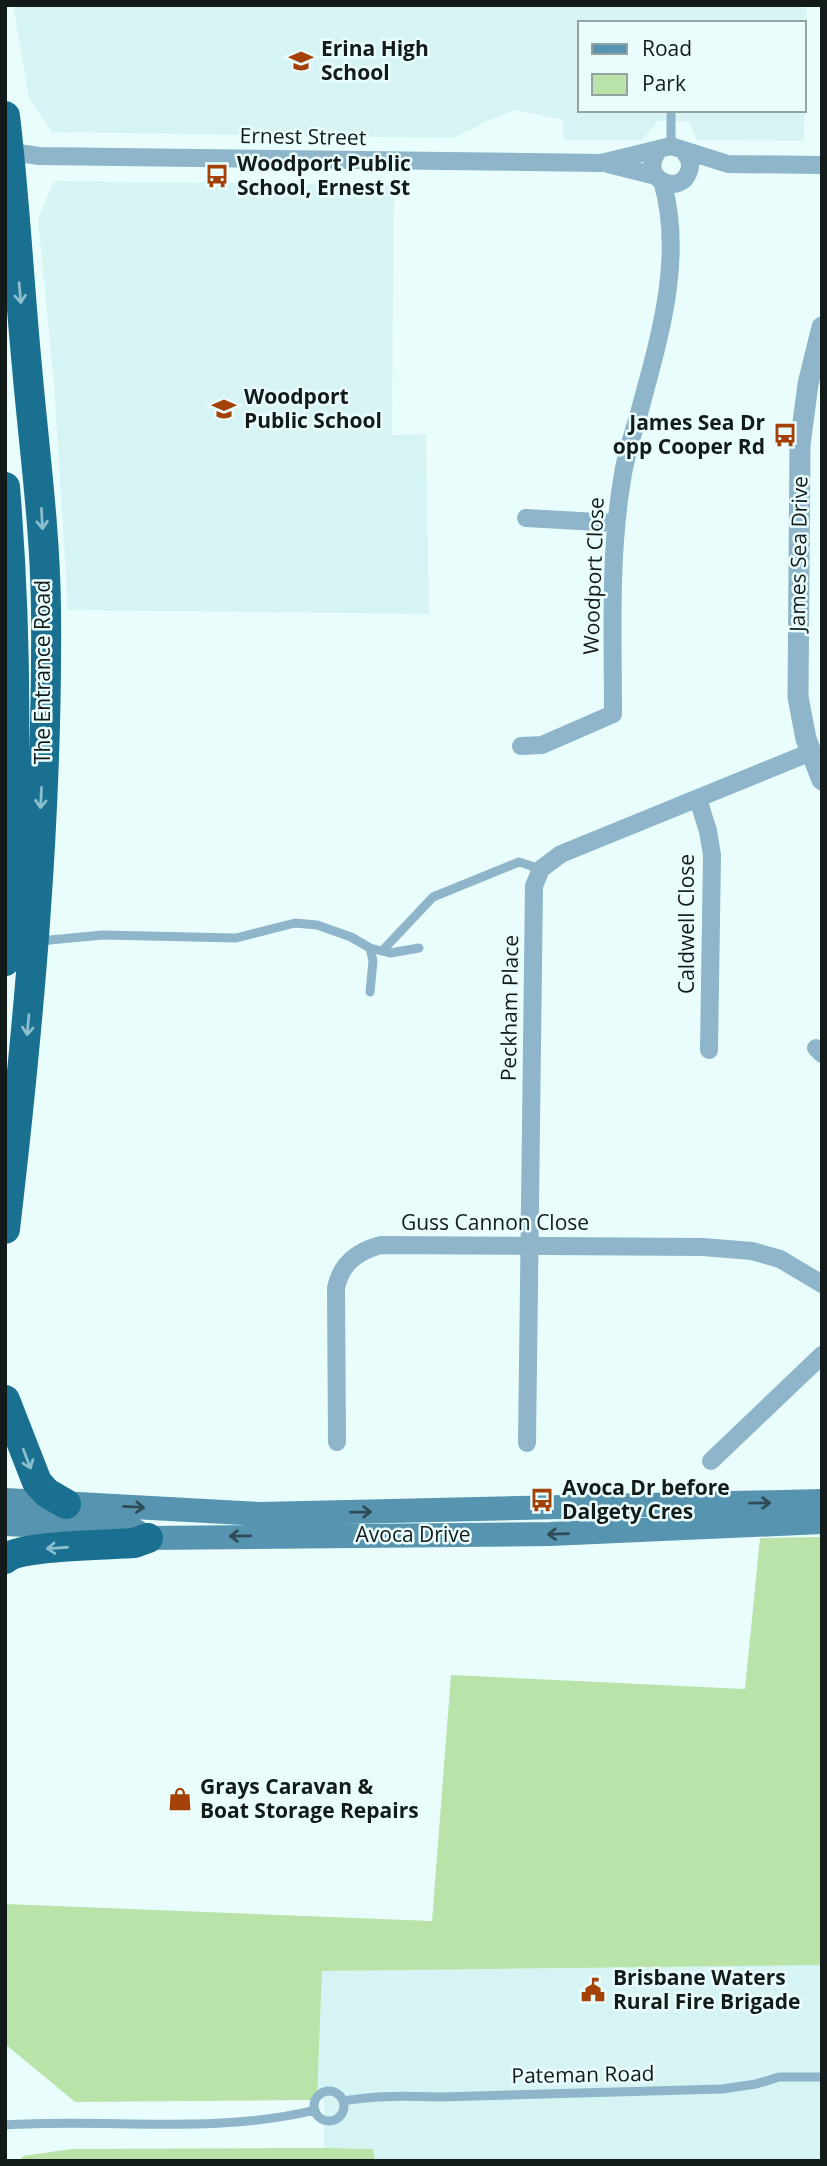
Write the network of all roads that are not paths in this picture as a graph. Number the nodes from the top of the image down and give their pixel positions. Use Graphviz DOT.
graph roads {
  1 [pos="671,112"];
  2 [pos="5,116"];
  3 [pos="671,149"];
  4 [pos="7,151"];
  5 [pos="601,163"];
  6 [pos="728,164"];
  7 [pos="822,165"];
  8 [pos="684,178"];
  9 [pos="659,179"];
  10 [pos="670,220"];
  11 [pos="822,327"];
  12 [pos="815,384"];
  13 [pos="5,487"];
  14 [pos="526,518"];
  15 [pos="615,523"];
  16 [pos="521,746"];
  17 [pos="811,752"];
  18 [pos="822,780"];
  19 [pos="698,799"];
  20 [pos="541,869"];
  21 [pos="34,942"];
  22 [pos="370,948"];
  23 [pos="419,948"];
  24 [pos="382,951"];
  25 [pos="5,961"];
  26 [pos="370,992"];
  27 [pos="709,1050"];
  28 [pos="5,1229"];
  29 [pos="530,1247"];
  30 [pos="822,1284"];
  31 [pos="822,1355"];
  32 [pos="5,1401"];
  33 [pos="337,1442"];
  34 [pos="527,1443"];
  35 [pos="710,1461"];
  36 [pos="5,1500"];
  37 [pos="822,1501"];
  38 [pos="66,1504"];
  39 [pos="822,1522"];
  40 [pos="5,1524"];
  41 [pos="148,1538"];
  42 [pos="5,1559"];
  43 [pos="822,2077"];
  44 [pos="343,2101"];
  45 [pos="315,2110"];
  46 [pos="5,2125"];
  1 -- 3 [label="lane"];
  2 -- 4 [label="highway, The Entrance Road"];
  3 -- 5 [label="street, Ernest Street"];
  3 -- 6 [label="street, Ernest Street"];
  3 -- 8 [label="street"];
  3 -- 9 [label="street"];
  4 -- 5 [label="street, Ernest Street"];
  4 -- 21 [label="highway, The Entrance Road, one-way"];
  5 -- 9 [label="street, Ernest Street"];
  6 -- 7 [label="street, Ernest Street"];
  6 -- 8 [label="street, Ernest Street"];
  8 -- 9 [label="street"];
  8 -- 10 [label="street, Woodport Close"];
  9 -- 10 [label="street, Woodport Close"];
  10 -- 15 [label="street, Woodport Close"];
  11 -- 12 [label="street, James Sea Drive"];
  12 -- 17 [label="street, James Sea Drive"];
  13 -- 25 [label="highway, The Entrance Road"];
  14 -- 15 [label="street"];
  15 -- 16 [label="street, Woodport Close"];
  17 -- 18 [label="street, James Sea Drive"];
  17 -- 19 [label="street"];
  19 -- 20 [label="street"];
  19 -- 27 [label="street, Caldwell Close"];
  20 -- 24 [label="lane"];
  20 -- 29 [label="street, Peckham Place"];
  21 -- 22 [label="lane"];
  21 -- 28 [label="highway, The Entrance Road, one-way"];
  22 -- 24 [label="lane"];
  22 -- 26 [label="lane"];
  23 -- 24 [label="lane"];
  29 -- 30 [label="street, Guss Cannon Close"];
  29 -- 33 [label="street, Guss Cannon Close"];
  29 -- 34 [label="street, Peckham Place"];
  31 -- 35 [label="street"];
  32 -- 38 [label="highway, one-way"];
  36 -- 38 [label="main road, Avoca Drive"];
  38 -- 37 [label="main road, Avoca Drive, one-way"];
  39 -- 41 [label="main road, Avoca Drive, one-way"];
  40 -- 41 [label="main road, Avoca Drive"];
  41 -- 42 [label="highway, one-way"];
  43 -- 44 [label="lane, Pateman Road"];
  44 -- 45 [label="lane"];
  44 -- 45 [label="lane"];
  45 -- 46 [label="lane"];
}
